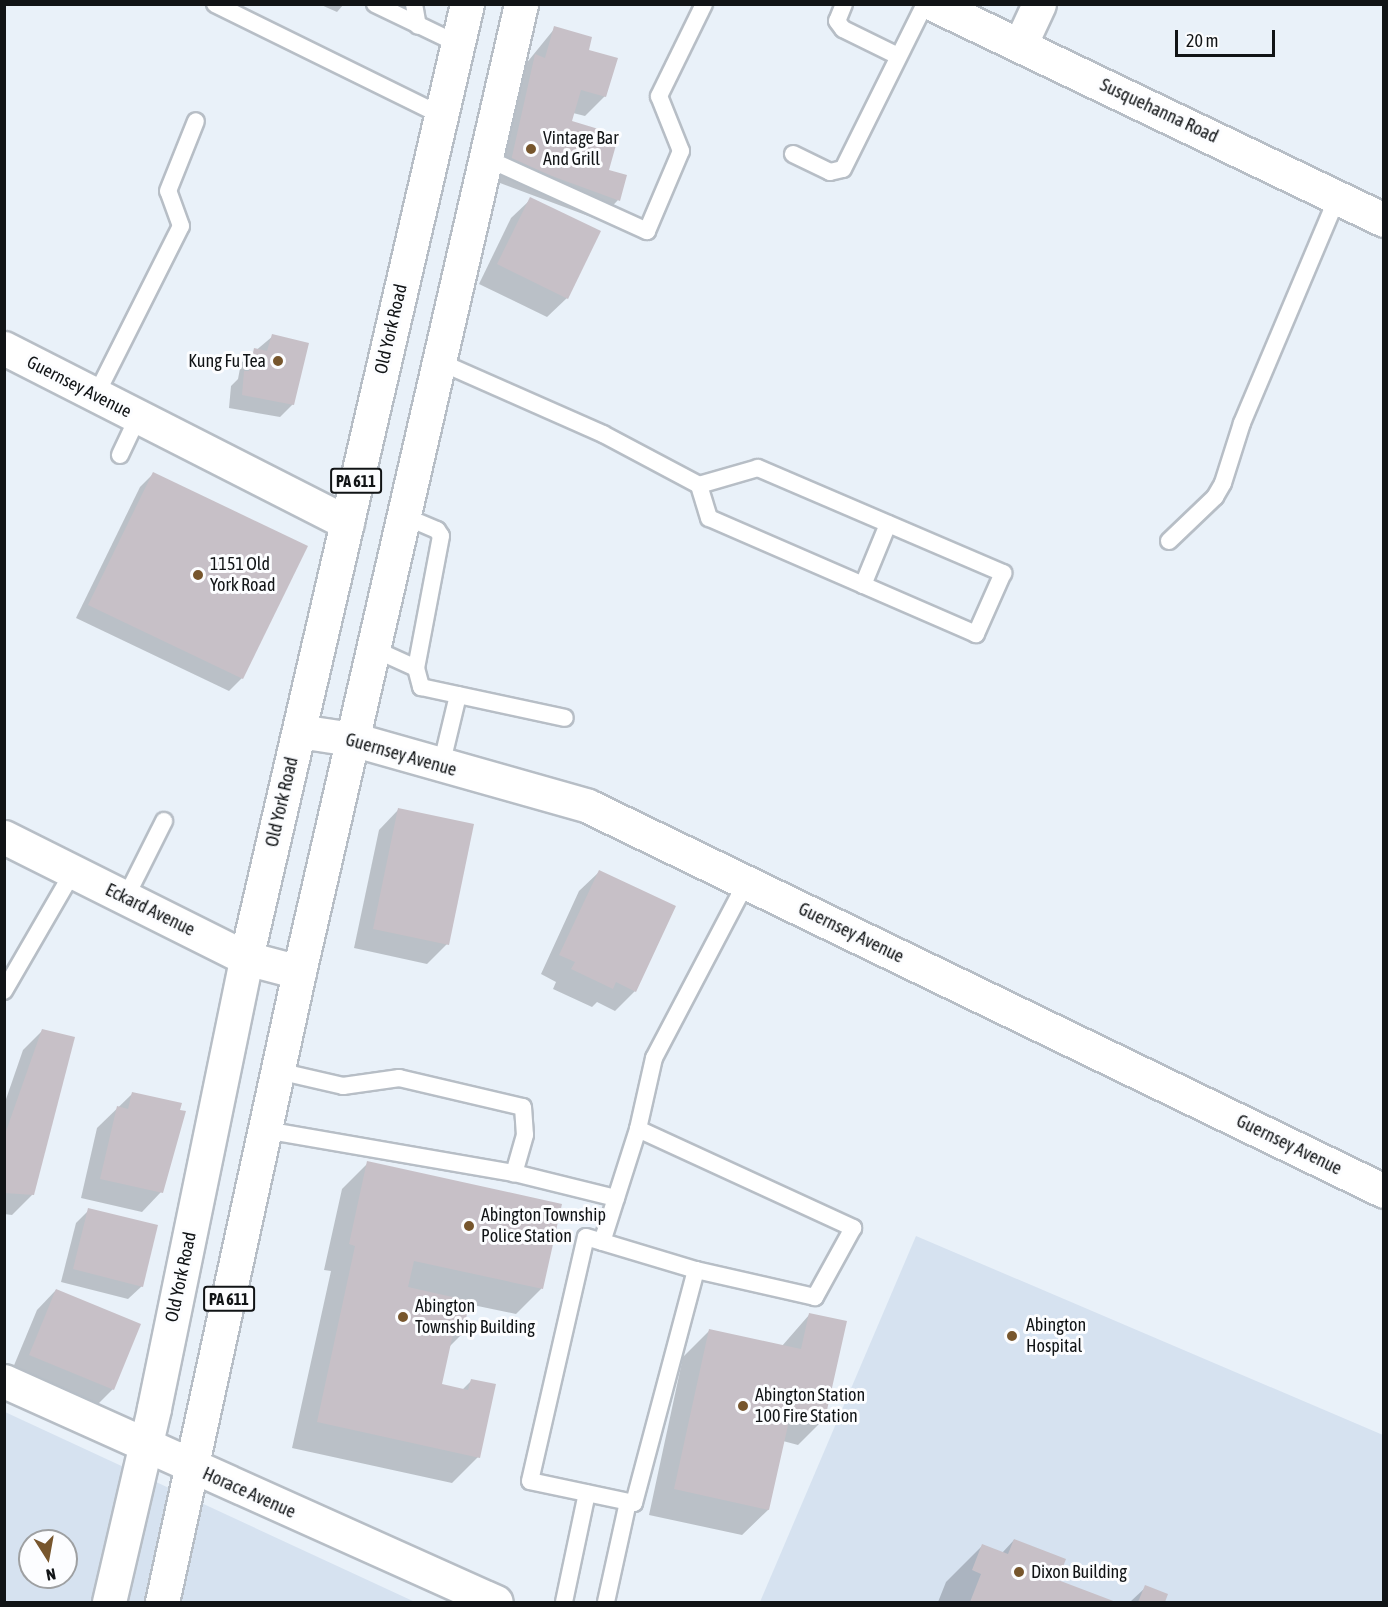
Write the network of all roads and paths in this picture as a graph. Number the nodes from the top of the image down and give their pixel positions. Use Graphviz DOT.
graph roads {
  1 [pos="215,4"];
  2 [pos="375,4"];
  3 [pos="414,4"];
  4 [pos="468,4"];
  5 [pos="521,4"];
  6 [pos="704,4"];
  7 [pos="844,4"];
  8 [pos="925,4"];
  9 [pos="933,4"];
  10 [pos="1039,4"];
  11 [pos="418,26"];
  12 [pos="458,44"];
  13 [pos="1020,45"];
  14 [pos="896,56"];
  15 [pos="441,115"];
  16 [pos="196,122"];
  17 [pos="793,154"];
  18 [pos="486,158"];
  19 [pos="1338,196"];
  20 [pos="1383,220"];
  21 [pos="4,348"];
  22 [pos="440,362"];
  23 [pos="96,395"];
  24 [pos="138,417"];
  25 [pos="120,455"];
  26 [pos="699,486"];
  27 [pos="404,516"];
  28 [pos="347,523"];
  29 [pos="888,524"];
  30 [pos="1169,541"];
  31 [pos="863,585"];
  32 [pos="374,649"];
  33 [pos="416,668"];
  34 [pos="458,695"];
  35 [pos="564,718"];
  36 [pos="299,731"];
  37 [pos="352,739"];
  38 [pos="441,766"];
  39 [pos="164,821"];
  40 [pos="4,837"];
  41 [pos="73,872"];
  42 [pos="746,883"];
  43 [pos="126,897"];
  44 [pos="246,958"];
  45 [pos="299,972"];
  46 [pos="4,991"];
  47 [pos="278,1071"];
  48 [pos="638,1129"];
  49 [pos="265,1130"];
  50 [pos="513,1173"];
  51 [pos="1383,1191"];
  52 [pos="616,1198"];
  53 [pos="602,1242"];
  54 [pos="696,1270"];
  55 [pos="4,1381"];
  56 [pos="146,1445"];
  57 [pos="193,1468"];
  58 [pos="587,1493"];
  59 [pos="628,1502"];
  60 [pos="109,1602"];
  61 [pos="162,1602"];
  62 [pos="495,1602"];
  63 [pos="564,1602"];
  64 [pos="606,1602"];
  1 -- 15 [label="lane"];
  2 -- 11 [label="lane"];
  3 -- 11 [label="lane"];
  4 -- 12 [label="main road, Old York Road / PA 611"];
  5 -- 18 [label="main road, PA 611"];
  6 -- 18 [label="lane"];
  7 -- 14 [label="lane"];
  8 -- 14 [label="lane"];
  9 -- 13 [label="main road, Susquehanna Road"];
  10 -- 13 [label="main road"];
  11 -- 12 [label="lane"];
  12 -- 15 [label="main road, Old York Road / PA 611"];
  13 -- 19 [label="main road, Susquehanna Road"];
  14 -- 17 [label="lane"];
  15 -- 28 [label="main road, Old York Road / PA 611"];
  16 -- 23 [label="lane"];
  18 -- 22 [label="main road, PA 611"];
  19 -- 20 [label="main road, Susquehanna Road"];
  19 -- 30 [label="lane"];
  21 -- 23 [label="main road, Guernsey Avenue"];
  22 -- 26 [label="lane"];
  22 -- 27 [label="main road, PA 611"];
  23 -- 24 [label="main road, Guernsey Avenue"];
  24 -- 25 [label="lane"];
  24 -- 28 [label="main road, Guernsey Avenue"];
  26 -- 29 [label="lane"];
  26 -- 31 [label="lane"];
  27 -- 32 [label="main road, PA 611"];
  27 -- 33 [label="lane"];
  28 -- 36 [label="main road, Old York Road / PA 611"];
  29 -- 31 [label="lane"];
  29 -- 31 [label="lane"];
  32 -- 33 [label="lane"];
  32 -- 37 [label="main road, PA 611"];
  33 -- 34 [label="lane"];
  34 -- 35 [label="lane"];
  34 -- 38 [label="lane"];
  36 -- 37 [label="main road, Guernsey Avenue"];
  36 -- 44 [label="main road, Old York Road / PA 611"];
  37 -- 38 [label="main road, Guernsey Avenue"];
  37 -- 45 [label="main road, PA 611"];
  38 -- 42 [label="main road, Guernsey Avenue"];
  39 -- 43 [label="lane"];
  40 -- 41 [label="main road, Eckard Avenue"];
  41 -- 43 [label="main road, Eckard Avenue"];
  41 -- 46 [label="lane"];
  42 -- 48 [label="lane"];
  42 -- 51 [label="main road, Guernsey Avenue"];
  43 -- 44 [label="main road, Eckard Avenue"];
  44 -- 45 [label="main road, Eckard Avenue"];
  44 -- 56 [label="main road, Old York Road / PA 611"];
  45 -- 47 [label="main road, PA 611"];
  47 -- 49 [label="main road, PA 611"];
  47 -- 50 [label="lane"];
  48 -- 52 [label="lane"];
  48 -- 54 [label="lane"];
  49 -- 50 [label="lane"];
  49 -- 57 [label="main road, PA 611"];
  50 -- 52 [label="lane"];
  52 -- 53 [label="lane"];
  53 -- 54 [label="lane"];
  53 -- 58 [label="lane"];
  54 -- 59 [label="lane"];
  55 -- 56 [label="main road, Horace Avenue"];
  56 -- 57 [label="main road, Horace Avenue"];
  56 -- 60 [label="main road, Old York Road / PA 611"];
  57 -- 61 [label="main road, PA 611"];
  57 -- 62 [label="main road, Horace Avenue"];
  58 -- 59 [label="lane"];
  58 -- 63 [label="lane"];
  59 -- 64 [label="lane"];
}
